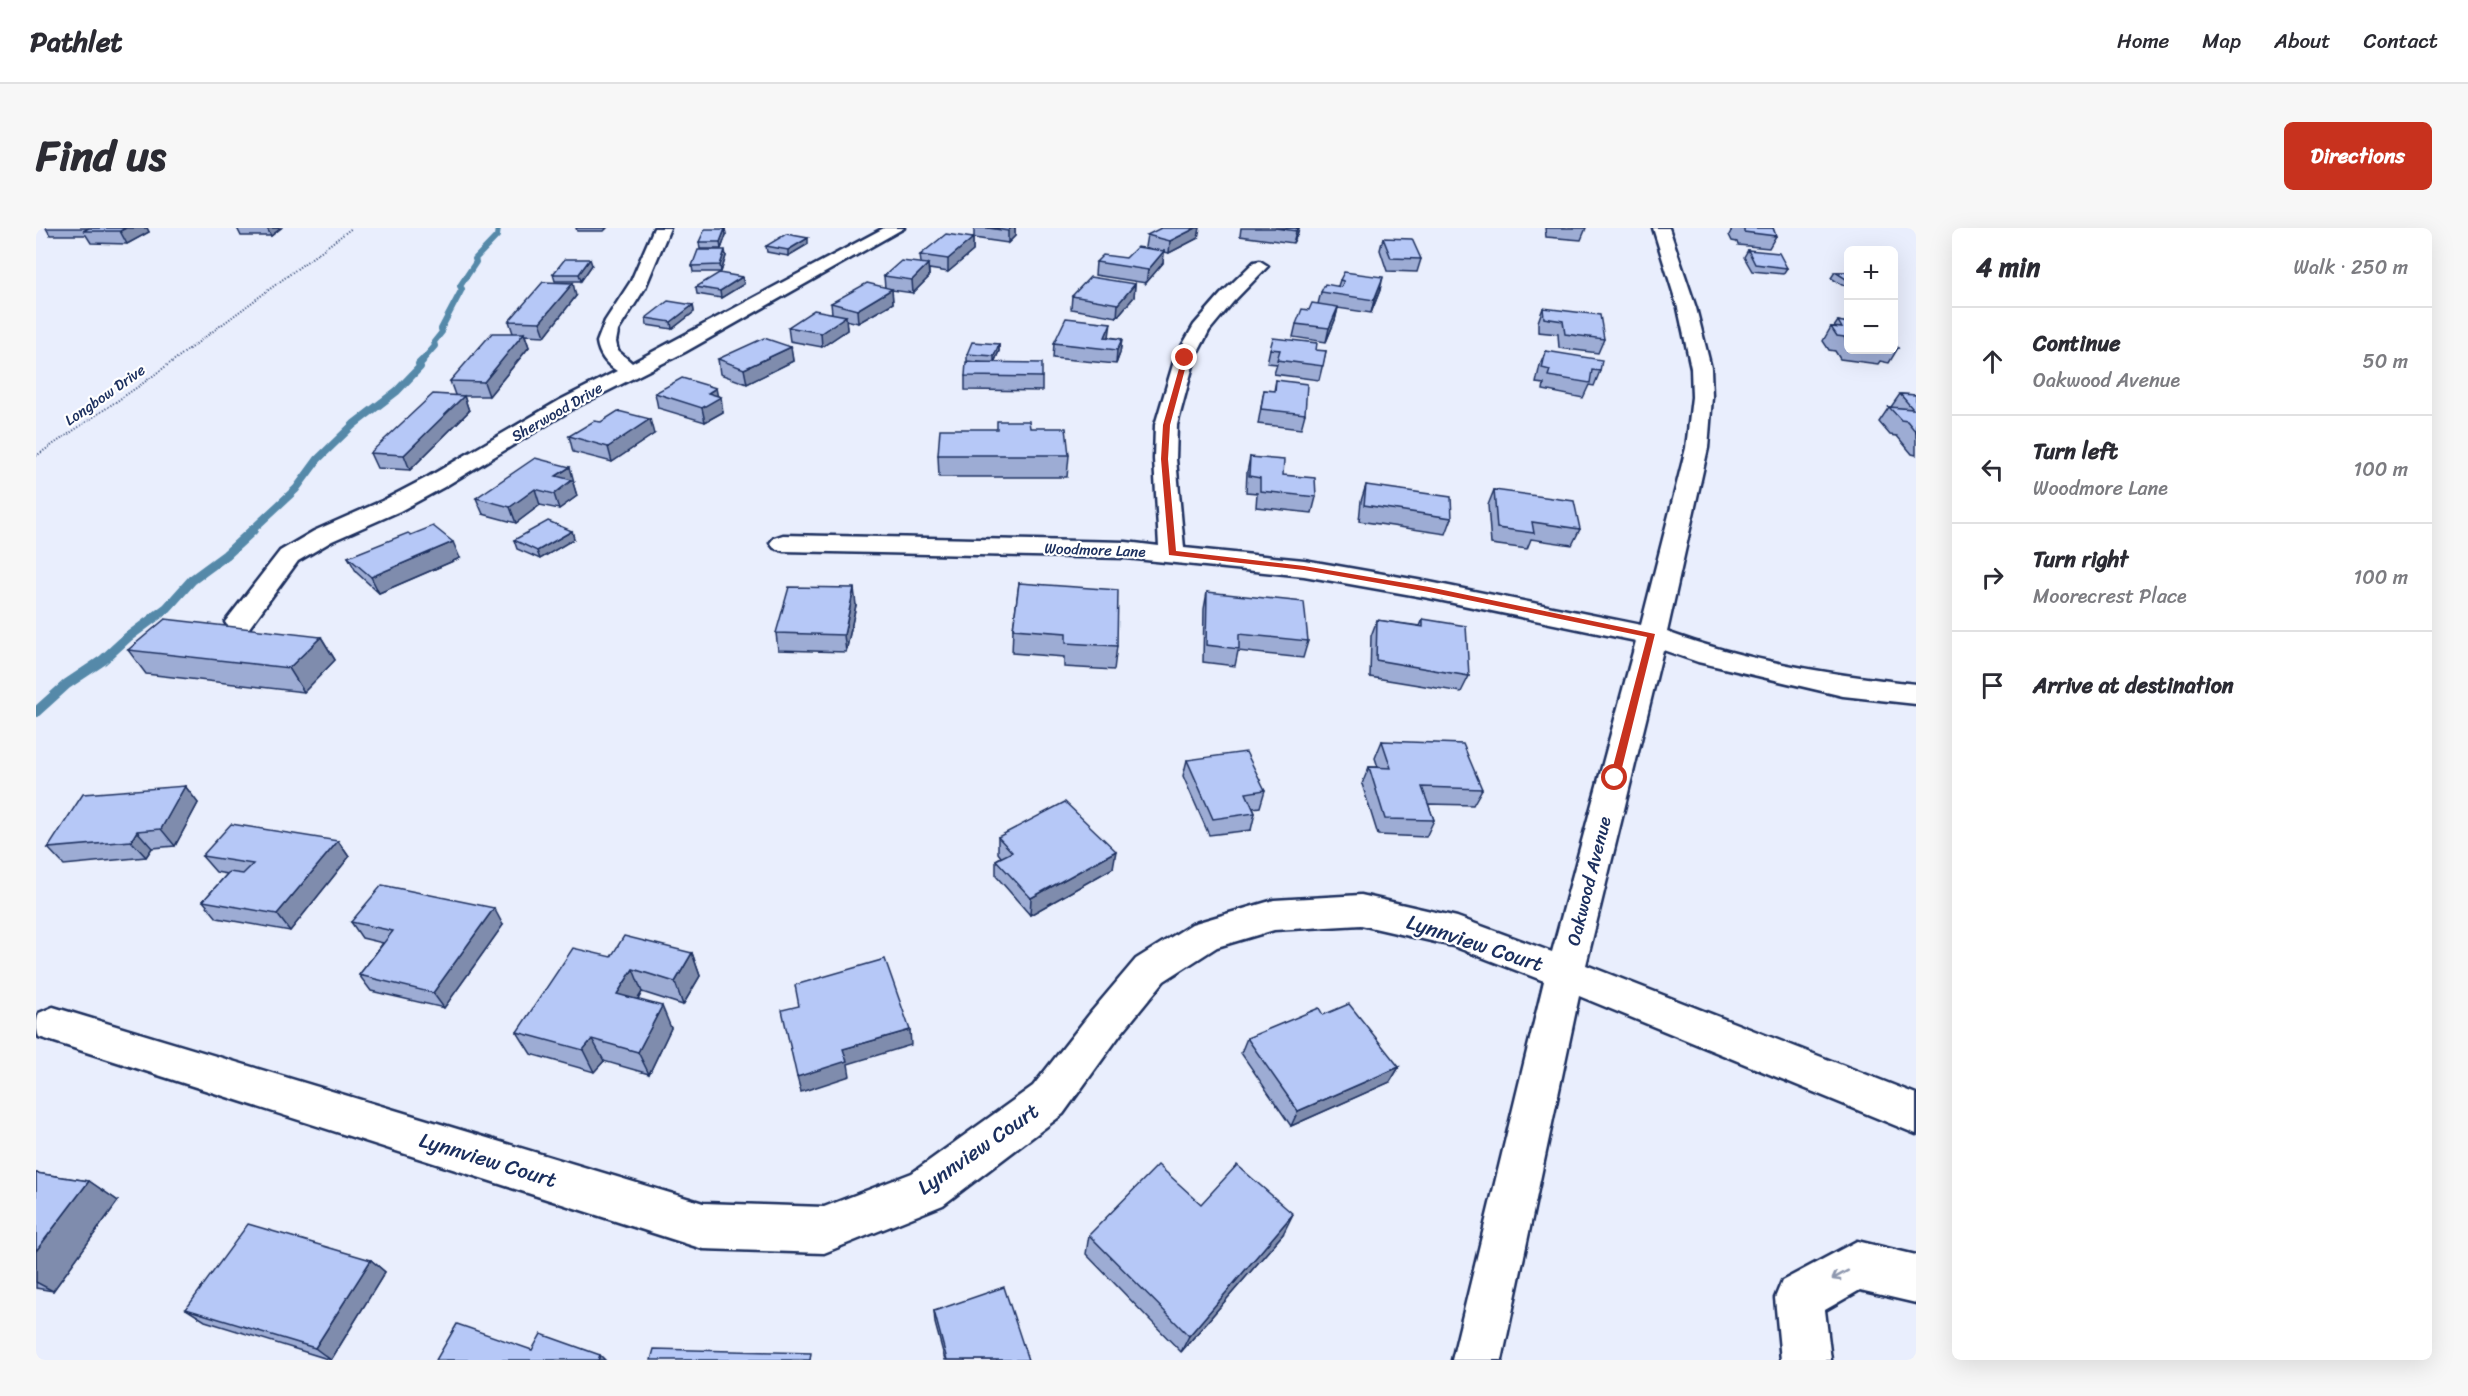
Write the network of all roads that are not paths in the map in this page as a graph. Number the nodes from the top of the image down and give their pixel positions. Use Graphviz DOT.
graph roads {
  1 [pos="662,228"];
  2 [pos="896,228"];
  3 [pos="1660,228"];
  4 [pos="1260,266"];
  5 [pos="632,371"];
  6 [pos="783,543"];
  7 [pos="1172,553"];
  8 [pos="239,622"];
  9 [pos="1652,636"];
  10 [pos="1916,694"];
  11 [pos="1565,973"];
  12 [pos="53,1025"];
  13 [pos="1916,1114"];
  14 [pos="1916,1278"];
  15 [pos="1477,1360"];
  16 [pos="1806,1360"];
  1 -- 5 [label="street"];
  2 -- 5 [label="street, Sherwood Drive"];
  3 -- 9 [label="street, Oakwood Avenue"];
  4 -- 7 [label="street"];
  5 -- 8 [label="street, Sherwood Drive"];
  6 -- 7 [label="street, Woodmore Lane"];
  7 -- 9 [label="street, Woodmore Lane"];
  9 -- 10 [label="street, Woodmore Lane"];
  9 -- 11 [label="street, Oakwood Avenue"];
  11 -- 12 [label="street, Lynnview Court"];
  11 -- 13 [label="street, Lynnview Court"];
  11 -- 15 [label="street, Oakwood Avenue"];
  14 -- 16 [label="street, one-way"];
}
